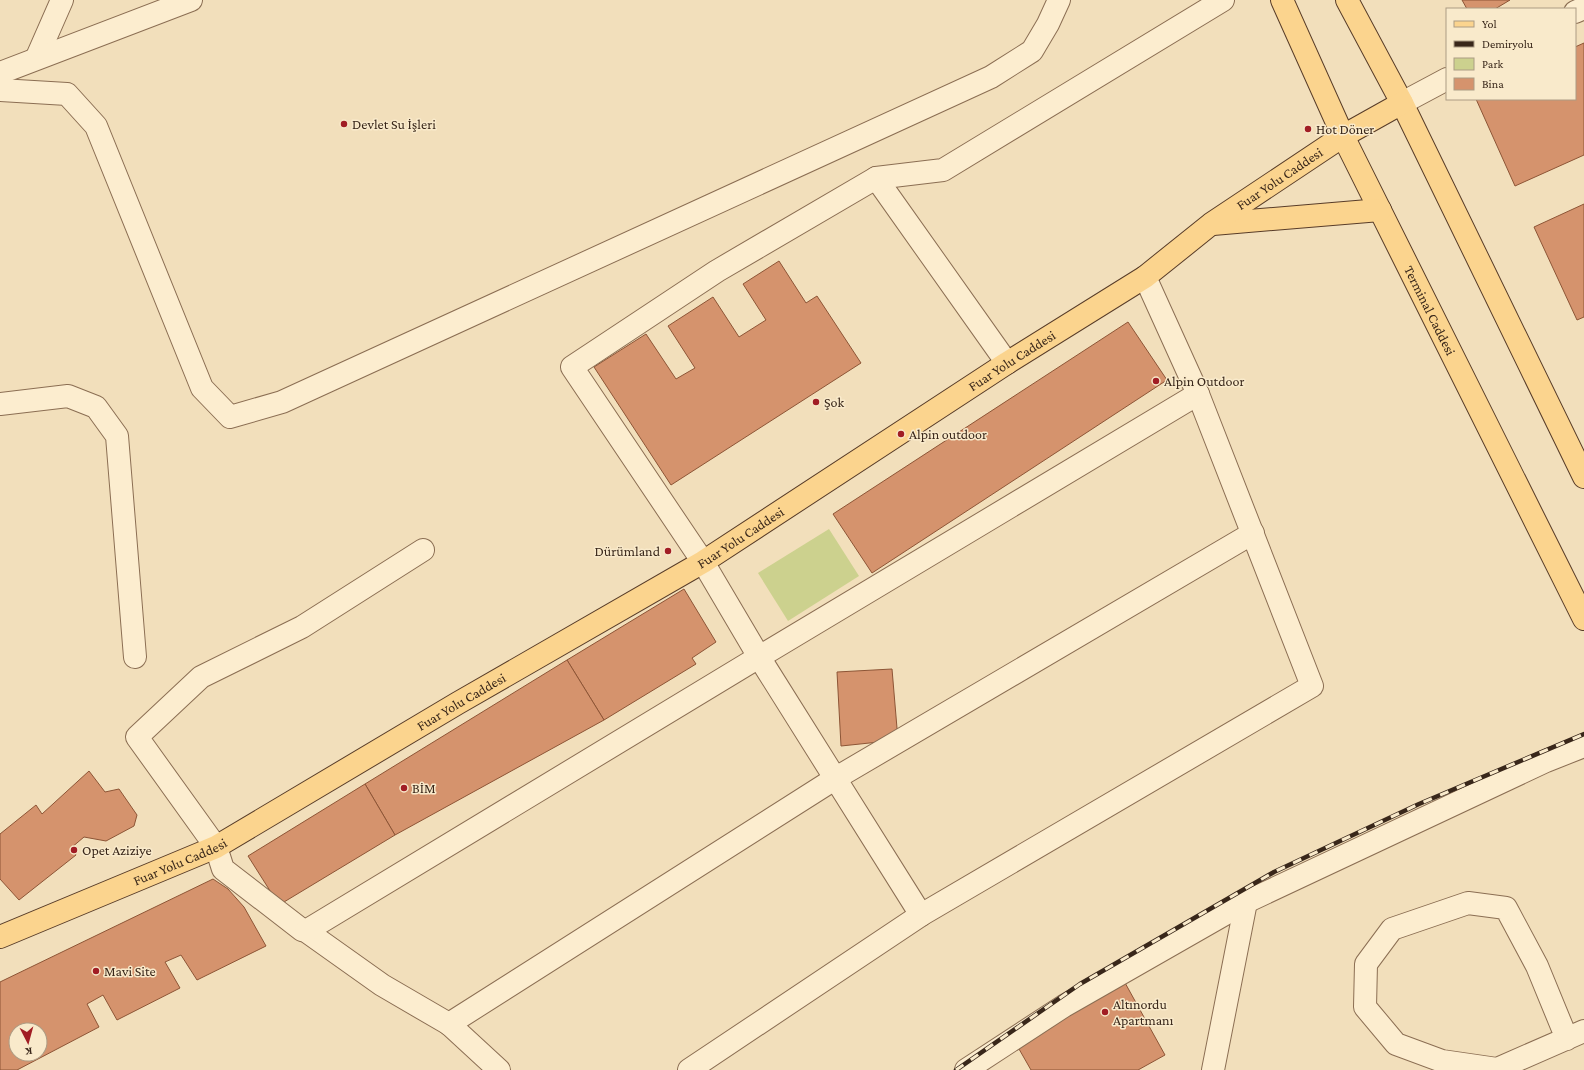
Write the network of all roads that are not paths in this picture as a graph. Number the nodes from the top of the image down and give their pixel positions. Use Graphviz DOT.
graph roads {
  1 [pos="62,0"];
  2 [pos="1059,0"];
  3 [pos="1223,0"];
  4 [pos="1282,0"];
  5 [pos="1347,0"];
  6 [pos="184,1"];
  7 [pos="37,58"];
  8 [pos="0,73"];
  9 [pos="1446,80"];
  10 [pos="0,90"];
  11 [pos="1402,103"];
  12 [pos="1343,136"];
  13 [pos="876,178"];
  14 [pos="1380,210"];
  15 [pos="1211,224"];
  16 [pos="1145,277"];
  17 [pos="1007,363"];
  18 [pos="1198,394"];
  19 [pos="0,404"];
  20 [pos="1584,477"];
  21 [pos="1253,533"];
  22 [pos="423,550"];
  23 [pos="703,562"];
  24 [pos="1584,619"];
  25 [pos="135,657"];
  26 [pos="759,657"];
  27 [pos="1584,746"];
  28 [pos="836,778"];
  29 [pos="216,847"];
  30 [pos="1246,902"];
  31 [pos="921,914"];
  32 [pos="306,930"];
  33 [pos="0,937"];
  34 [pos="449,1024"];
  35 [pos="1576,1035"];
  36 [pos="499,1070"];
  37 [pos="689,1070"];
  38 [pos="966,1070"];
  39 [pos="1213,1070"];
  1 -- 7 [label="street"];
  2 -- 10 [label="street"];
  3 -- 13 [label="street"];
  4 -- 12 [label="main road, Terminal Caddesi"];
  5 -- 11 [label="main road"];
  6 -- 7 [label="street"];
  7 -- 8 [label="street"];
  9 -- 11 [label="street, Fuar Yolu Caddesi"];
  11 -- 12 [label="main road, Fuar Yolu Caddesi"];
  11 -- 20 [label="main road"];
  12 -- 14 [label="main road, Terminal Caddesi"];
  12 -- 15 [label="main road, Fuar Yolu Caddesi"];
  13 -- 17 [label="street"];
  13 -- 23 [label="street"];
  14 -- 15 [label="main road"];
  14 -- 24 [label="main road, Terminal Caddesi"];
  15 -- 16 [label="main road, Fuar Yolu Caddesi"];
  16 -- 17 [label="main road, Fuar Yolu Caddesi"];
  16 -- 18 [label="street"];
  17 -- 23 [label="main road, Fuar Yolu Caddesi"];
  18 -- 21 [label="street"];
  18 -- 26 [label="street"];
  19 -- 25 [label="street"];
  21 -- 28 [label="street"];
  21 -- 31 [label="street"];
  22 -- 29 [label="street"];
  23 -- 26 [label="street"];
  23 -- 29 [label="main road, Fuar Yolu Caddesi"];
  26 -- 28 [label="street"];
  26 -- 32 [label="street"];
  27 -- 30 [label="street"];
  28 -- 31 [label="street"];
  28 -- 34 [label="street"];
  29 -- 32 [label="street"];
  29 -- 33 [label="main road, Fuar Yolu Caddesi"];
  30 -- 38 [label="street"];
  30 -- 39 [label="street"];
  31 -- 37 [label="street"];
  32 -- 34 [label="street"];
  34 -- 36 [label="street"];
  35 -- 35 [label="street"];
}
